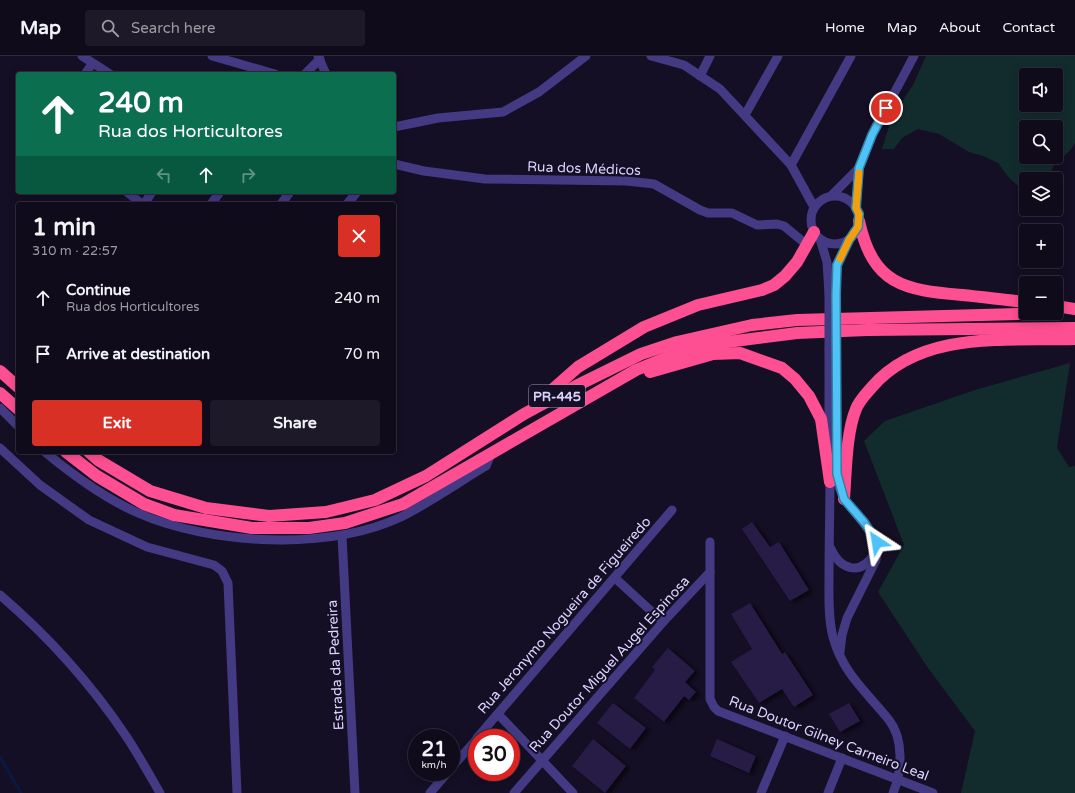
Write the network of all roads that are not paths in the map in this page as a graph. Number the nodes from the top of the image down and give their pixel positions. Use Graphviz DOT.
graph roads {
  1 [pos="82,56"];
  2 [pos="212,56"];
  3 [pos="586,56"];
  4 [pos="651,56"];
  5 [pos="710,56"];
  6 [pos="778,56"];
  7 [pos="851,56"];
  8 [pos="914,56"];
  9 [pos="319,58"];
  10 [pos="92,64"];
  11 [pos="86,72"];
  12 [pos="106,72"];
  13 [pos="268,72"];
  14 [pos="307,72"];
  15 [pos="325,72"];
  16 [pos="700,76"];
  17 [pos="745,116"];
  18 [pos="396,127"];
  19 [pos="396,164"];
  20 [pos="791,165"];
  21 [pos="859,168"];
  22 [pos="130,194"];
  23 [pos="355,194"];
  24 [pos="832,195"];
  25 [pos="140,202"];
  26 [pos="349,202"];
  27 [pos="814,207"];
  28 [pos="856,208"];
  29 [pos="859,221"];
  30 [pos="817,236"];
  31 [pos="849,240"];
  32 [pos="806,244"];
  33 [pos="832,295"];
  34 [pos="1019,301"];
  35 [pos="1063,307"];
  36 [pos="1075,309"];
  37 [pos="1075,312"];
  38 [pos="1063,313"];
  39 [pos="1019,314"];
  40 [pos="1075,328"];
  41 [pos="1075,339"];
  42 [pos="832,349"];
  43 [pos="0,371"];
  44 [pos="612,383"];
  45 [pos="16,385"];
  46 [pos="0,392"];
  47 [pos="16,407"];
  48 [pos="0,408"];
  49 [pos="524,414"];
  50 [pos="16,424"];
  51 [pos="0,448"];
  52 [pos="47,454"];
  53 [pos="69,454"];
  54 [pos="91,454"];
  55 [pos="491,454"];
  56 [pos="830,482"];
  57 [pos="844,499"];
  58 [pos="672,510"];
  59 [pos="342,536"];
  60 [pos="710,542"];
  61 [pos="829,546"];
  62 [pos="878,546"];
  63 [pos="710,572"];
  64 [pos="614,578"];
  65 [pos="0,595"];
  66 [pos="663,622"];
  67 [pos="839,654"];
  68 [pos="498,714"];
  69 [pos="485,729"];
  70 [pos="785,736"];
  71 [pos="468,748"];
  72 [pos="460,758"];
  73 [pos="842,758"];
  74 [pos="540,760"];
  75 [pos="899,780"];
  76 [pos="440,781"];
  77 [pos="160,793"];
  78 [pos="237,793"];
  79 [pos="355,793"];
  80 [pos="430,793"];
  81 [pos="514,793"];
  82 [pos="573,793"];
  83 [pos="761,793"];
  84 [pos="828,793"];
  85 [pos="894,793"];
  86 [pos="933,793"];
  1 -- 10 [label="street"];
  2 -- 13 [label="street"];
  3 -- 18 [label="street"];
  4 -- 16 [label="street"];
  5 -- 16 [label="street"];
  6 -- 17 [label="street"];
  7 -- 20 [label="street"];
  8 -- 21 [label="street"];
  9 -- 14 [label="street"];
  9 -- 15 [label="street"];
  10 -- 11 [label="street"];
  10 -- 12 [label="street"];
  16 -- 17 [label="street"];
  17 -- 20 [label="street"];
  19 -- 32 [label="street, Rua dos Médicos"];
  20 -- 27 [label="street"];
  21 -- 24 [label="street"];
  21 -- 28 [label="street"];
  22 -- 25 [label="street"];
  23 -- 26 [label="street"];
  24 -- 27 [label="street"];
  24 -- 28 [label="street"];
  27 -- 30 [label="street"];
  28 -- 29 [label="street"];
  29 -- 31 [label="street"];
  29 -- 34 [label="highway"];
  30 -- 31 [label="street"];
  30 -- 32 [label="highway"];
  30 -- 33 [label="street"];
  31 -- 33 [label="street"];
  32 -- 49 [label="highway"];
  33 -- 42 [label="street, bridge"];
  35 -- 36 [label="highway"];
  37 -- 38 [label="highway, PR-445"];
  39 -- 49 [label="highway, PR-445"];
  40 -- 44 [label="highway, PR-445"];
  41 -- 57 [label="highway"];
  42 -- 56 [label="street"];
  42 -- 57 [label="street"];
  43 -- 45 [label="highway"];
  44 -- 55 [label="highway, PR-445"];
  44 -- 56 [label="highway"];
  46 -- 47 [label="highway"];
  48 -- 50 [label="street"];
  49 -- 54 [label="highway, PR-445"];
  51 -- 78 [label="street"];
  52 -- 59 [label="street"];
  53 -- 55 [label="highway, PR-445"];
  55 -- 59 [label="street"];
  56 -- 61 [label="street"];
  57 -- 62 [label="street"];
  58 -- 64 [label="street, Rua Jeronymo Nogueira de Figueiredo"];
  59 -- 79 [label="street, Estrada da Pedreira"];
  60 -- 63 [label="street, Rua Doutor Gilney Carneiro Leal"];
  61 -- 62 [label="street"];
  61 -- 67 [label="street"];
  62 -- 67 [label="street"];
  63 -- 66 [label="street, Rua Doutor Miguel Augel Espinosa"];
  63 -- 70 [label="street, Rua Doutor Gilney Carneiro Leal"];
  64 -- 66 [label="street"];
  64 -- 68 [label="street, Rua Jeronymo Nogueira de Figueiredo"];
  65 -- 77 [label="street"];
  66 -- 74 [label="street, Rua Doutor Miguel Augel Espinosa"];
  67 -- 75 [label="street"];
  68 -- 69 [label="street, Rua Jeronymo Nogueira de Figueiredo"];
  68 -- 74 [label="street"];
  70 -- 73 [label="street, Rua Doutor Gilney Carneiro Leal"];
  70 -- 83 [label="street"];
  71 -- 72 [label="street, Rua Jeronymo Nogueira de Figueiredo"];
  73 -- 75 [label="street, Rua Doutor Gilney Carneiro Leal"];
  73 -- 84 [label="street"];
  74 -- 81 [label="street, Rua Doutor Miguel Augel Espinosa"];
  74 -- 82 [label="street"];
  75 -- 85 [label="street"];
  75 -- 86 [label="street, Rua Doutor Gilney Carneiro Leal"];
  76 -- 80 [label="street"];
}
